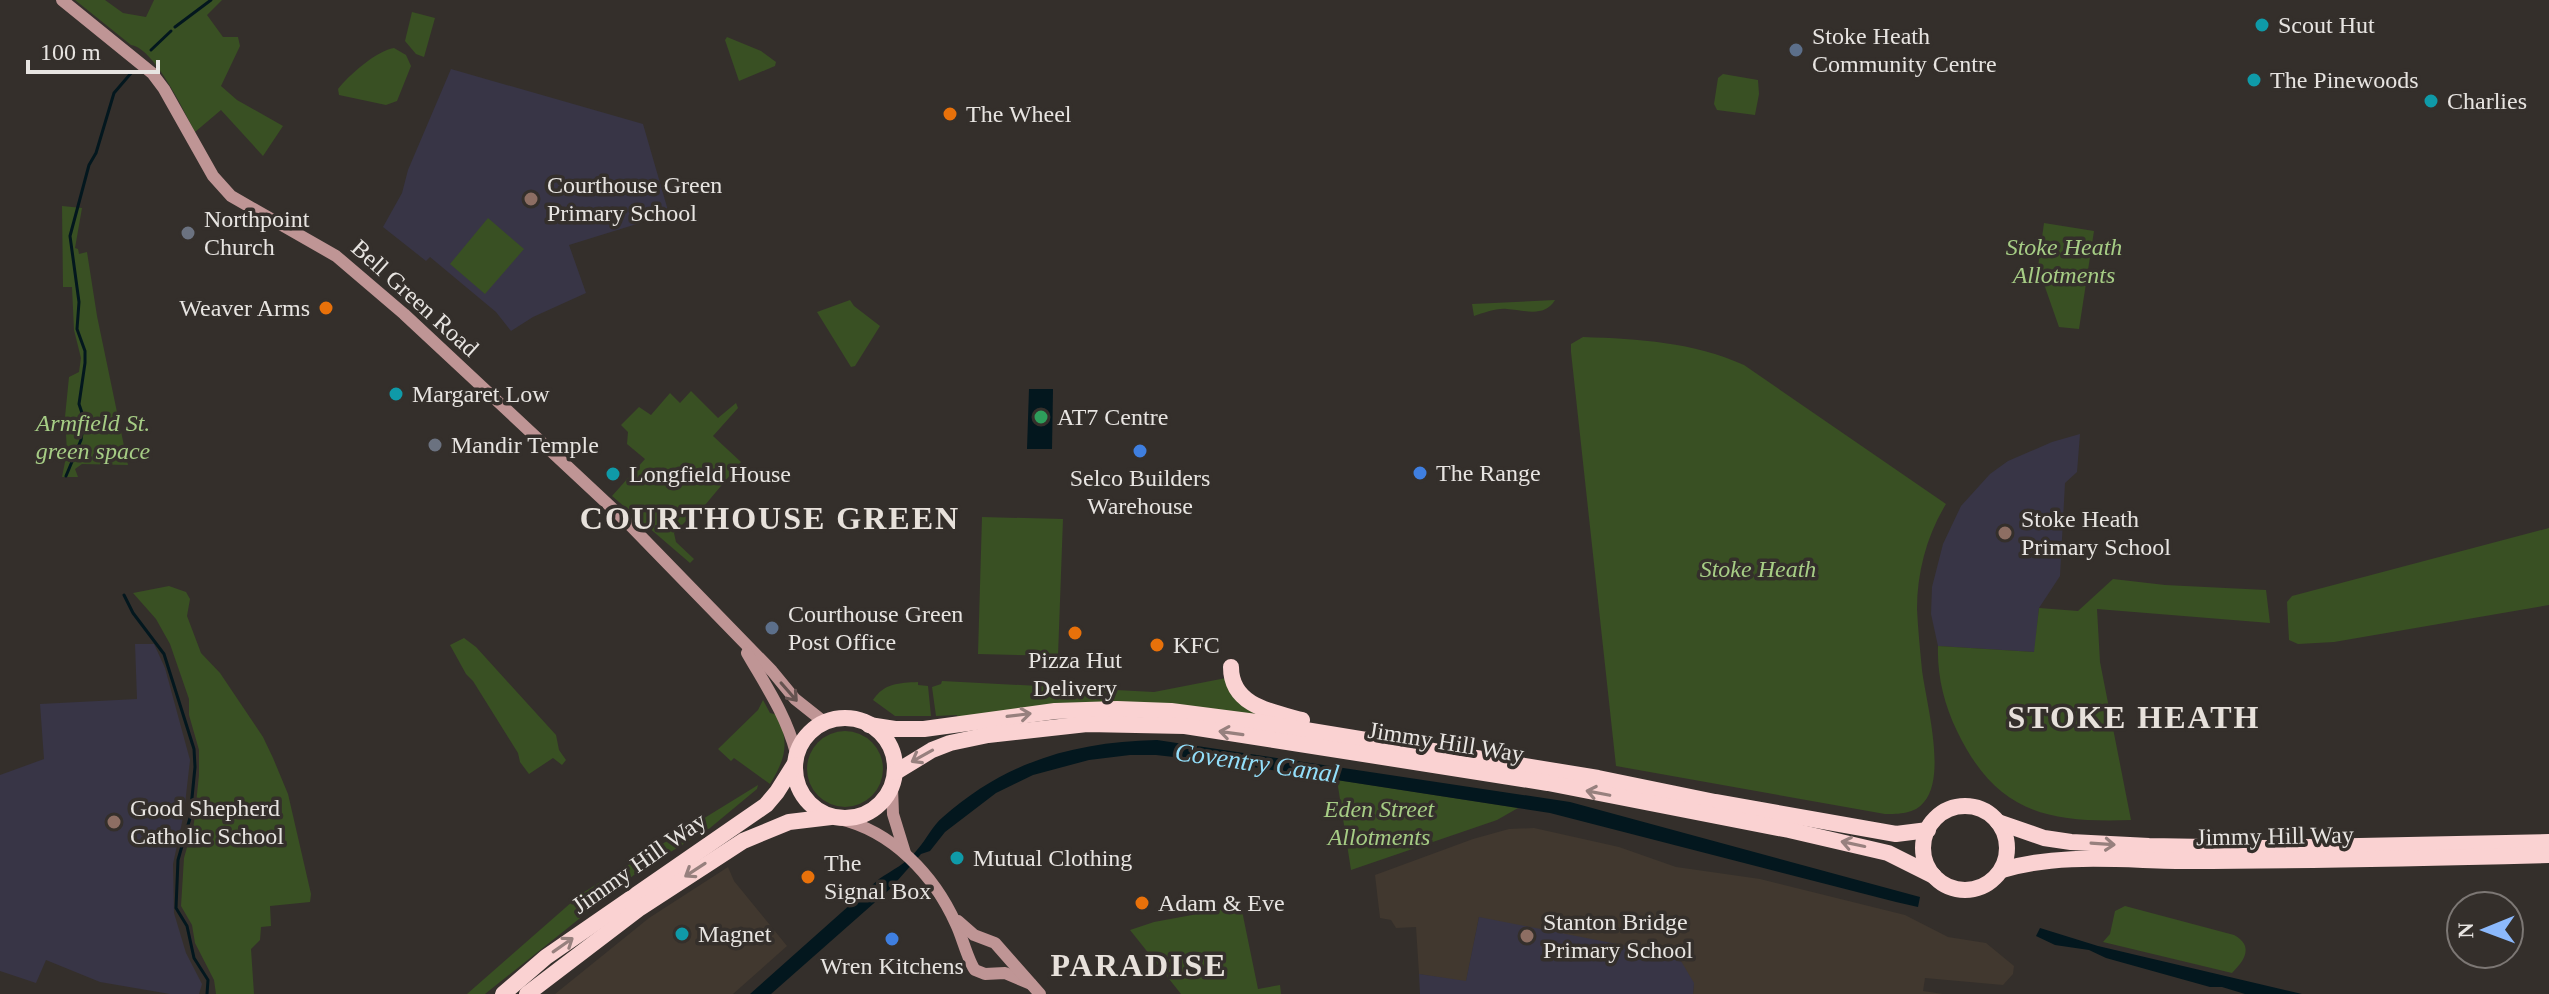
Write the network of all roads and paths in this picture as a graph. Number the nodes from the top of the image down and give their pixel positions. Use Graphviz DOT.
graph roads {
  1 [pos="62,0"];
  2 [pos="740,639"];
  3 [pos="1231,667"];
  4 [pos="824,722"];
  5 [pos="869,725"];
  6 [pos="1380,742"];
  7 [pos="795,759"];
  8 [pos="894,780"];
  9 [pos="835,818"];
  10 [pos="1998,822"];
  11 [pos="1920,831"];
  12 [pos="2549,842"];
  13 [pos="905,853"];
  14 [pos="2549,855"];
  15 [pos="2002,870"];
  16 [pos="1930,874"];
  17 [pos="953,916"];
  18 [pos="982,940"];
  19 [pos="1001,951"];
  20 [pos="968,952"];
  21 [pos="992,972"];
  22 [pos="1031,984"];
  23 [pos="503,994"];
  24 [pos="527,994"];
  25 [pos="1040,994"];
  1 -- 2 [label="main road, Bell Green Road"];
  2 -- 4 [label="main road, Bell Green Road, one-way"];
  2 -- 7 [label="main road, Bell Green Road"];
  3 -- 6 [label="highway"];
  4 -- 5 [label="highway"];
  4 -- 7 [label="highway"];
  5 -- 6 [label="highway, Jimmy Hill Way, one-way"];
  5 -- 8 [label="highway"];
  6 -- 11 [label="highway, Jimmy Hill Way"];
  7 -- 9 [label="highway"];
  23 -- 7 [label="highway, Jimmy Hill Way, one-way"];
  8 -- 9 [label="highway"];
  8 -- 13 [label="main road"];
  16 -- 8 [label="highway, Jimmy Hill Way, one-way"];
  9 -- 13 [label="main road"];
  9 -- 24 [label="highway, Jimmy Hill Way, one-way"];
  10 -- 11 [label="highway"];
  10 -- 12 [label="highway, Jimmy Hill Way, one-way"];
  10 -- 15 [label="highway"];
  11 -- 16 [label="highway"];
  13 -- 17 [label="main road"];
  14 -- 15 [label="highway, Jimmy Hill Way"];
  15 -- 16 [label="highway"];
  17 -- 18 [label="main road"];
  17 -- 20 [label="main road"];
  18 -- 19 [label="main road"];
  18 -- 20 [label="main road"];
  19 -- 21 [label="main road"];
  19 -- 22 [label="main road"];
  20 -- 21 [label="main road"];
  21 -- 22 [label="main road"];
  22 -- 25 [label="main road"];
}
